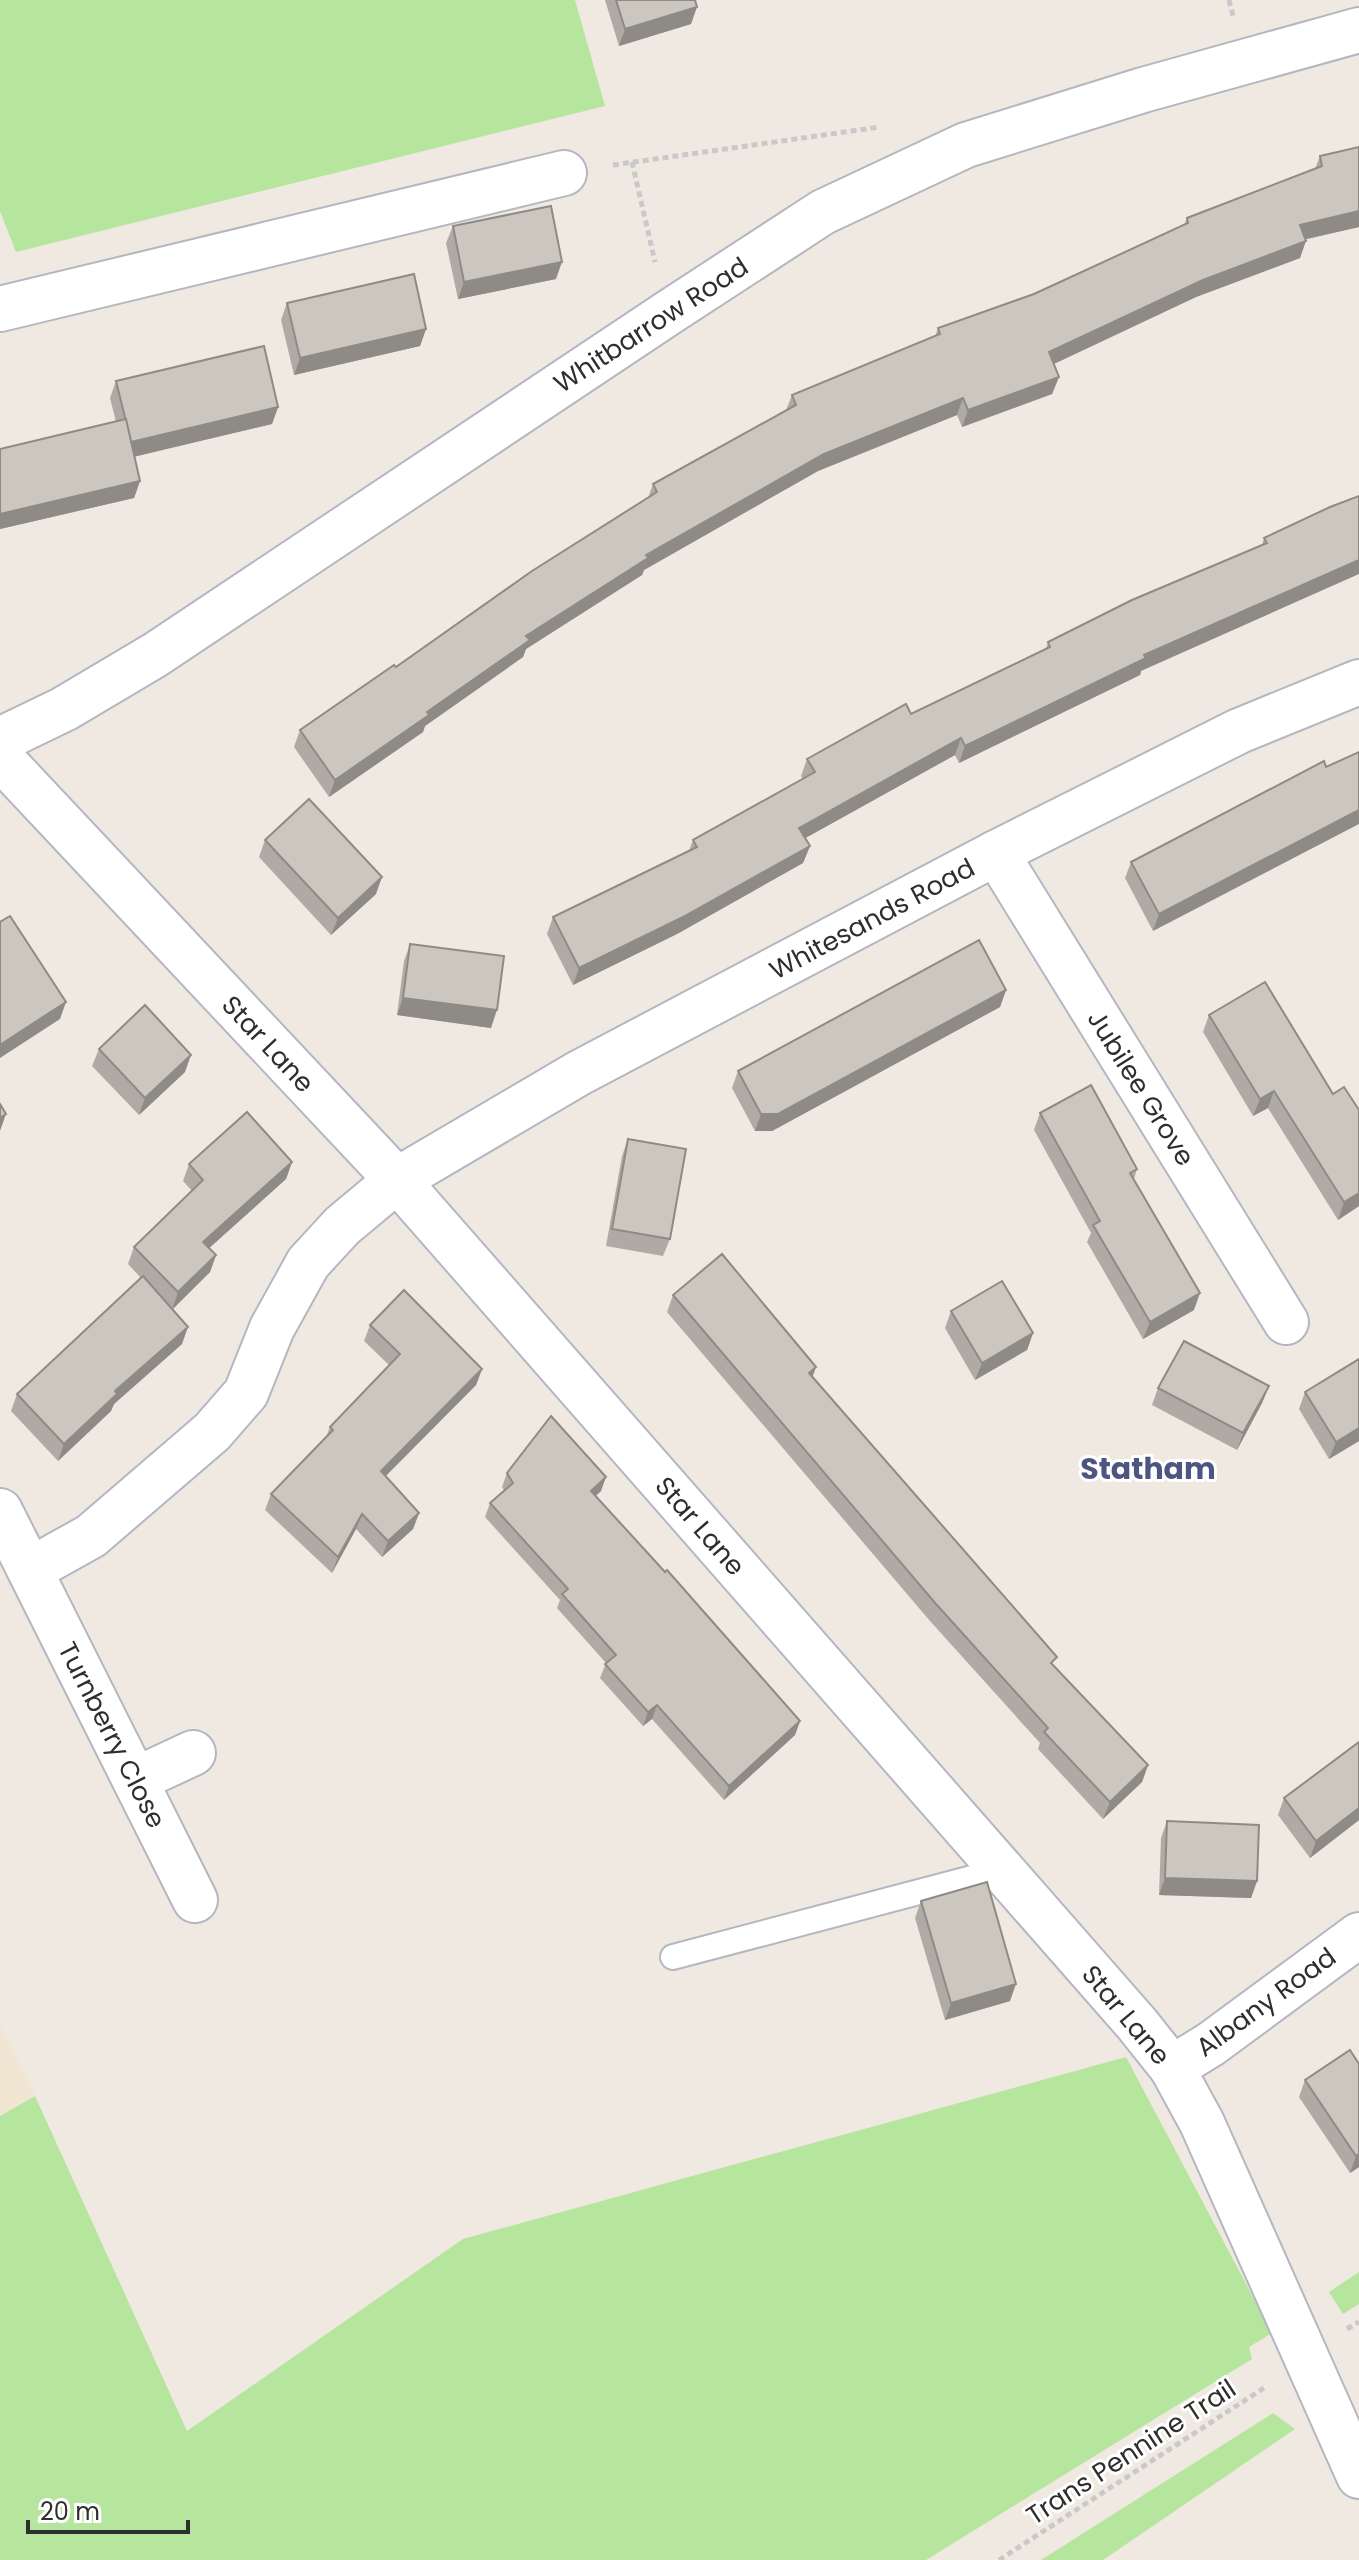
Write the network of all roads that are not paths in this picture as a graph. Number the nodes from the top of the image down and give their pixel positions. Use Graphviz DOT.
graph roads {
  1 [pos="1359,30"];
  2 [pos="564,173"];
  3 [pos="0,309"];
  4 [pos="1359,682"];
  5 [pos="0,740"];
  6 [pos="0,762"];
  7 [pos="996,853"];
  8 [pos="397,1180"];
  9 [pos="1286,1322"];
  10 [pos="0,1511"];
  11 [pos="30,1570"];
  12 [pos="193,1753"];
  13 [pos="135,1780"];
  14 [pos="1002,1870"];
  15 [pos="195,1900"];
  16 [pos="1359,1935"];
  17 [pos="673,1957"];
  18 [pos="1172,2068"];
  19 [pos="1359,2476"];
  1 -- 5 [label="street, Whitbarrow Road"];
  2 -- 3 [label="street"];
  4 -- 7 [label="street, Whitesands Road"];
  6 -- 8 [label="street, Star Lane"];
  7 -- 8 [label="street, Whitesands Road"];
  7 -- 9 [label="street, Jubilee Grove"];
  8 -- 11 [label="street"];
  8 -- 14 [label="street, Star Lane"];
  10 -- 11 [label="street, Turnberry Close"];
  11 -- 13 [label="street, Turnberry Close"];
  12 -- 13 [label="street"];
  13 -- 15 [label="street, Turnberry Close"];
  14 -- 17 [label="lane"];
  14 -- 18 [label="street, Star Lane"];
  16 -- 18 [label="street, Albany Road"];
  18 -- 19 [label="street, Star Lane"];
}
